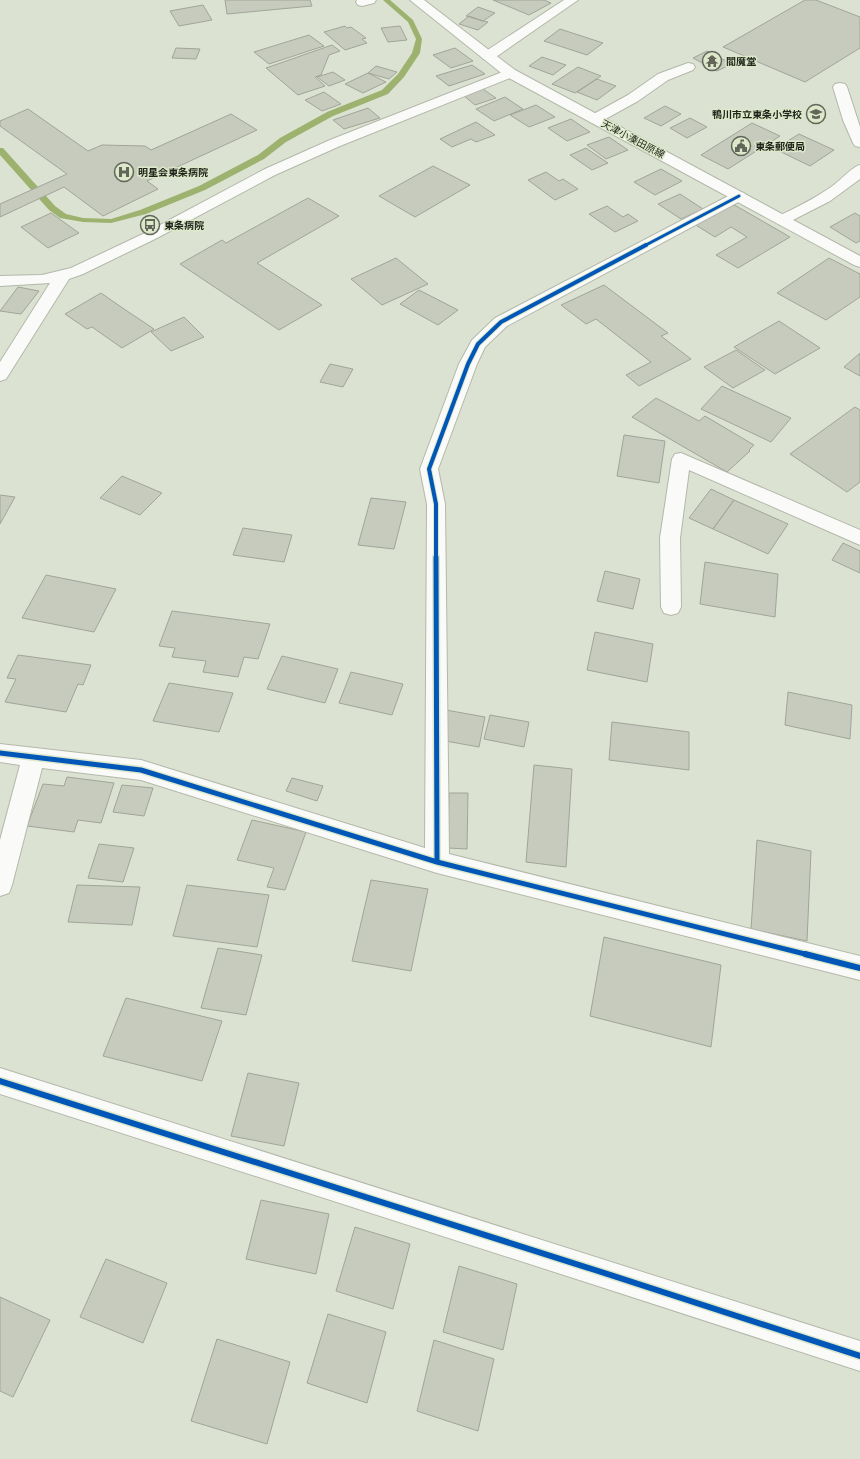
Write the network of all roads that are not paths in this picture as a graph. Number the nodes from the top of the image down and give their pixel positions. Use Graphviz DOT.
graph roads {
  1 [pos="416,0"];
  2 [pos="572,0"];
  3 [pos="488,56"];
  4 [pos="688,67"];
  5 [pos="510,73"];
  6 [pos="840,87"];
  7 [pos="595,119"];
  8 [pos="860,143"];
  9 [pos="860,169"];
  10 [pos="738,196"];
  11 [pos="782,220"];
  12 [pos="860,262"];
  13 [pos="63,276"];
  14 [pos="0,281"];
  15 [pos="0,375"];
  16 [pos="860,538"];
  17 [pos="671,606"];
  18 [pos="0,753"];
  19 [pos="34,756"];
  20 [pos="437,862"];
  21 [pos="0,885"];
  22 [pos="860,968"];
  23 [pos="0,1081"];
  24 [pos="860,1356"];
  1 -- 3 [label="street, 天津小湊田原線"];
  2 -- 3 [label="street"];
  3 -- 5 [label="street, 天津小湊田原線"];
  4 -- 7 [label="street"];
  5 -- 7 [label="street, 天津小湊田原線"];
  5 -- 13 [label="street"];
  6 -- 8 [label="street"];
  7 -- 10 [label="street, 天津小湊田原線"];
  9 -- 11 [label="street"];
  10 -- 11 [label="street, 天津小湊田原線"];
  10 -- 20 [label="street"];
  11 -- 12 [label="street, 天津小湊田原線"];
  13 -- 14 [label="street"];
  13 -- 15 [label="street"];
  16 -- 17 [label="street"];
  18 -- 19 [label="street"];
  19 -- 20 [label="street"];
  19 -- 21 [label="street"];
  20 -- 22 [label="street"];
  23 -- 24 [label="street"];
}
